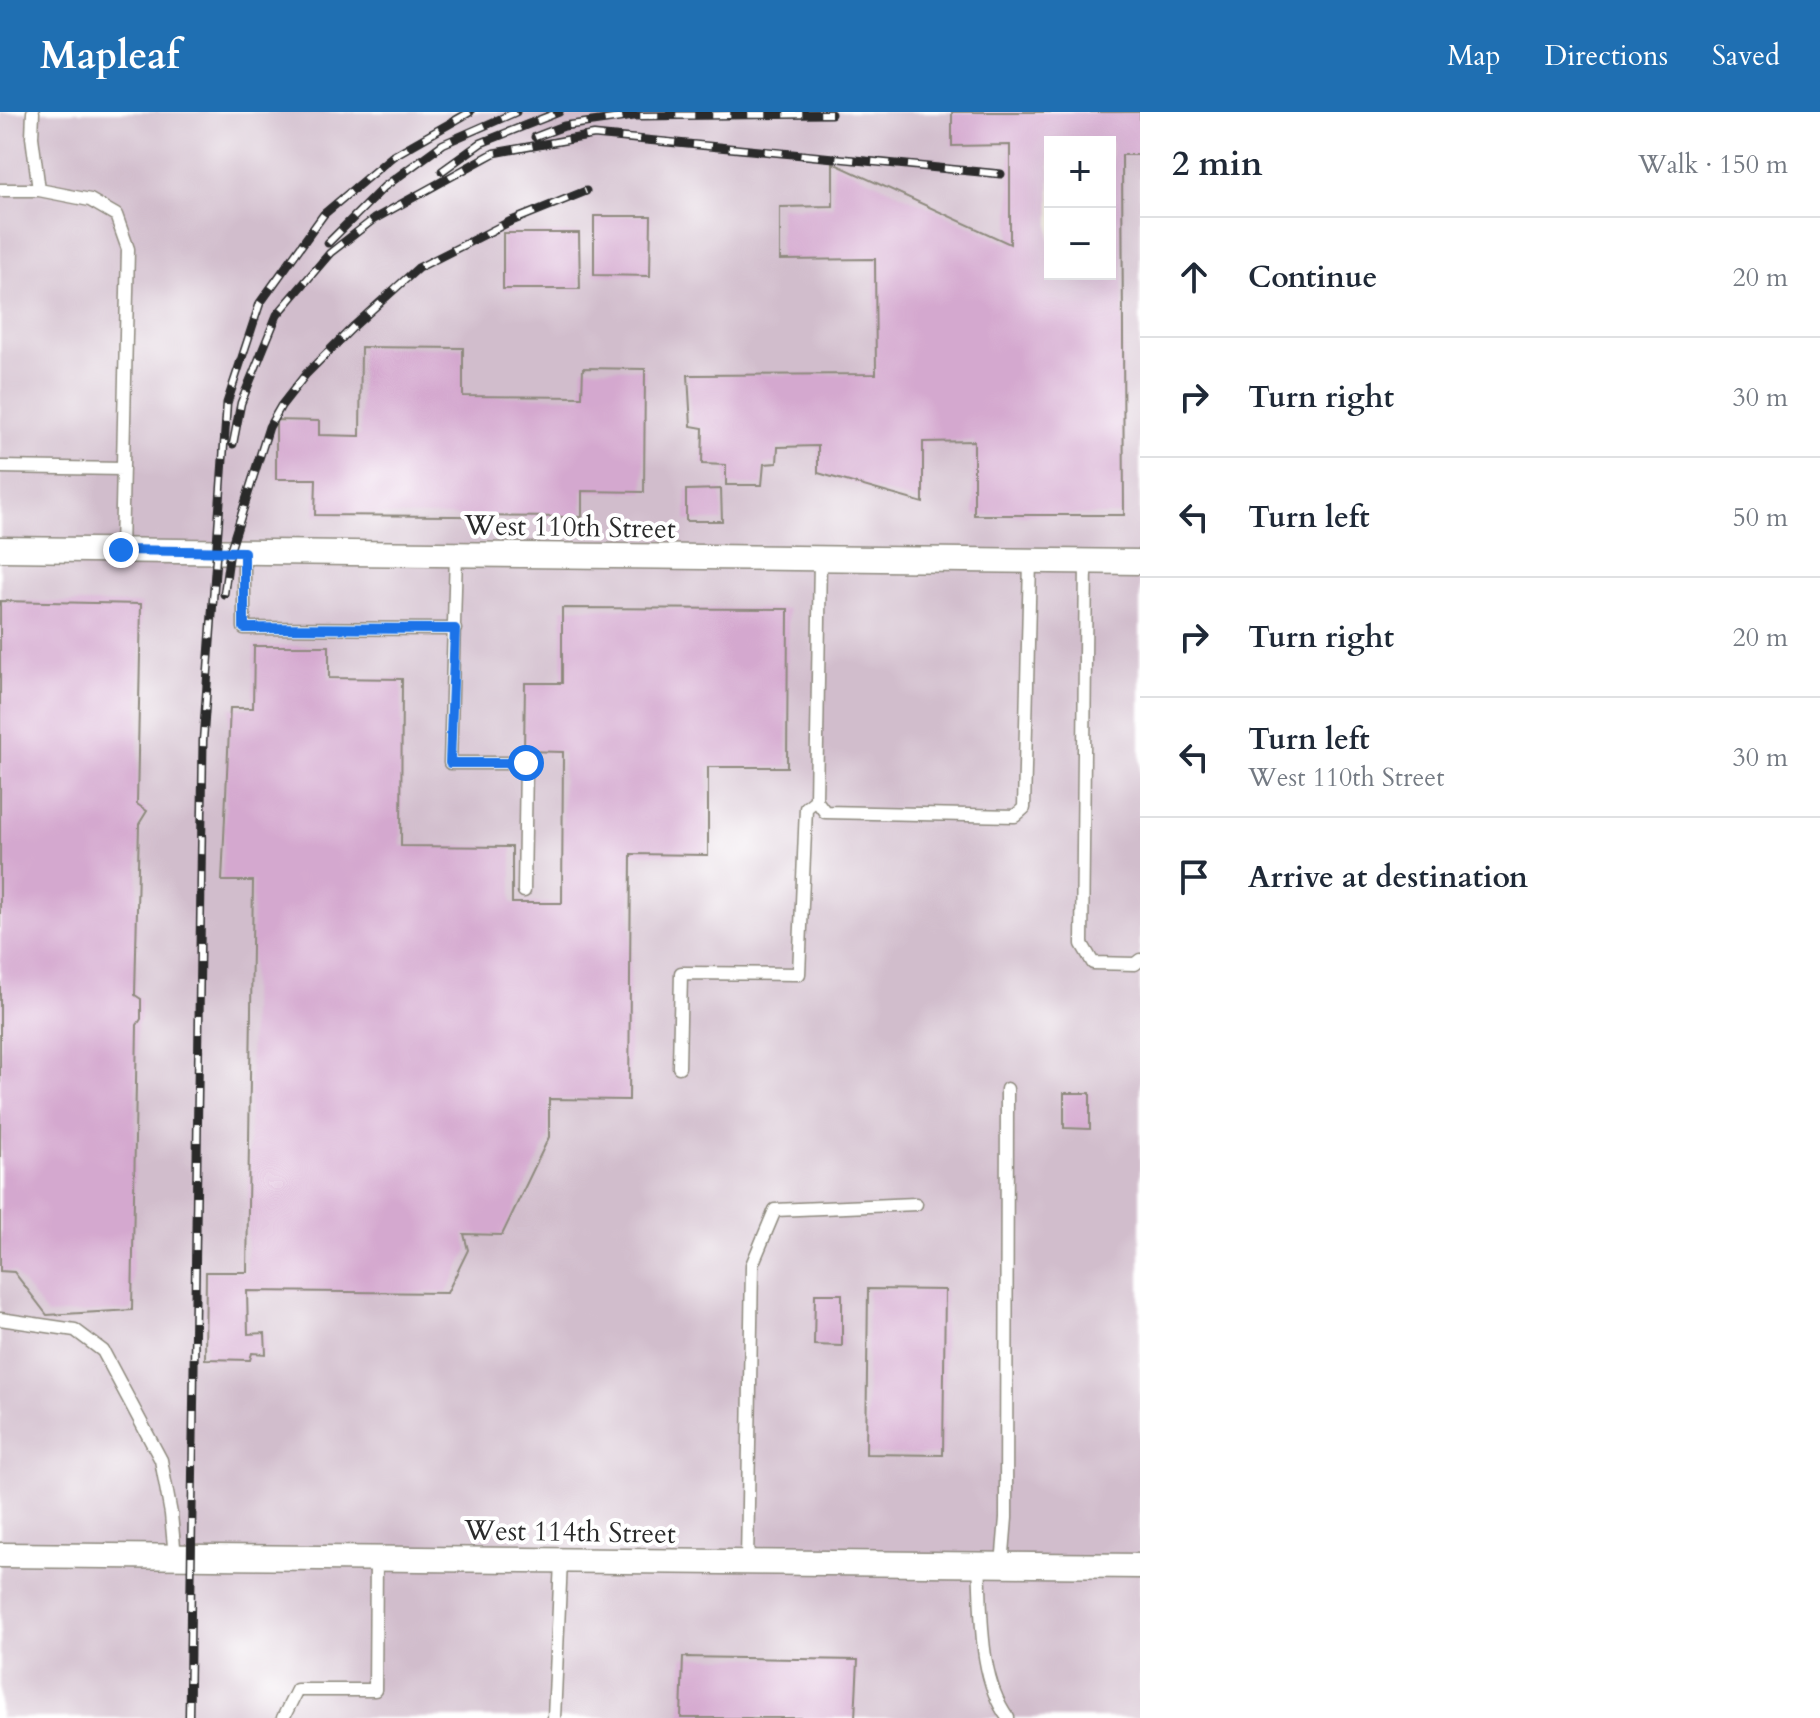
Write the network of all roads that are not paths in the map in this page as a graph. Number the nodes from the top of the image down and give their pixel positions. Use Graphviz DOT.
graph roads {
  1 [pos="33,112"];
  2 [pos="0,190"];
  3 [pos="39,190"];
  4 [pos="0,467"];
  5 [pos="123,469"];
  6 [pos="0,549"];
  7 [pos="121,550"];
  8 [pos="244,552"];
  9 [pos="456,554"];
  10 [pos="820,559"];
  11 [pos="1030,561"];
  12 [pos="1086,562"];
  13 [pos="1140,562"];
  14 [pos="455,629"];
  15 [pos="816,800"];
  16 [pos="524,891"];
  17 [pos="1140,960"];
  18 [pos="679,1067"];
  19 [pos="1007,1089"];
  20 [pos="916,1204"];
  21 [pos="0,1319"];
  22 [pos="0,1555"];
  23 [pos="175,1557"];
  24 [pos="376,1559"];
  25 [pos="561,1561"];
  26 [pos="747,1563"];
  27 [pos="990,1565"];
  28 [pos="1140,1566"];
  29 [pos="283,1718"];
  30 [pos="554,1718"];
  31 [pos="1008,1718"];
  1 -- 3 [label="lane"];
  2 -- 3 [label="lane"];
  3 -- 5 [label="lane"];
  4 -- 5 [label="lane"];
  5 -- 7 [label="lane"];
  6 -- 7 [label="street, West 110th Street"];
  7 -- 8 [label="street, West 110th Street"];
  8 -- 9 [label="street, West 110th Street"];
  8 -- 14 [label="lane"];
  9 -- 10 [label="street, West 110th Street"];
  9 -- 14 [label="lane"];
  10 -- 11 [label="street, West 110th Street"];
  10 -- 15 [label="lane"];
  11 -- 12 [label="street, West 110th Street"];
  11 -- 15 [label="lane"];
  12 -- 13 [label="street, West 110th Street"];
  12 -- 17 [label="lane"];
  14 -- 16 [label="lane"];
  15 -- 18 [label="lane"];
  19 -- 27 [label="lane"];
  20 -- 26 [label="lane"];
  21 -- 23 [label="lane"];
  22 -- 23 [label="street, West 114th Street"];
  23 -- 24 [label="street, West 114th Street"];
  24 -- 25 [label="street, West 114th Street"];
  24 -- 29 [label="lane"];
  25 -- 26 [label="street, West 114th Street"];
  25 -- 30 [label="lane"];
  26 -- 27 [label="street, West 114th Street"];
  27 -- 28 [label="street, West 114th Street"];
  27 -- 31 [label="lane"];
}
